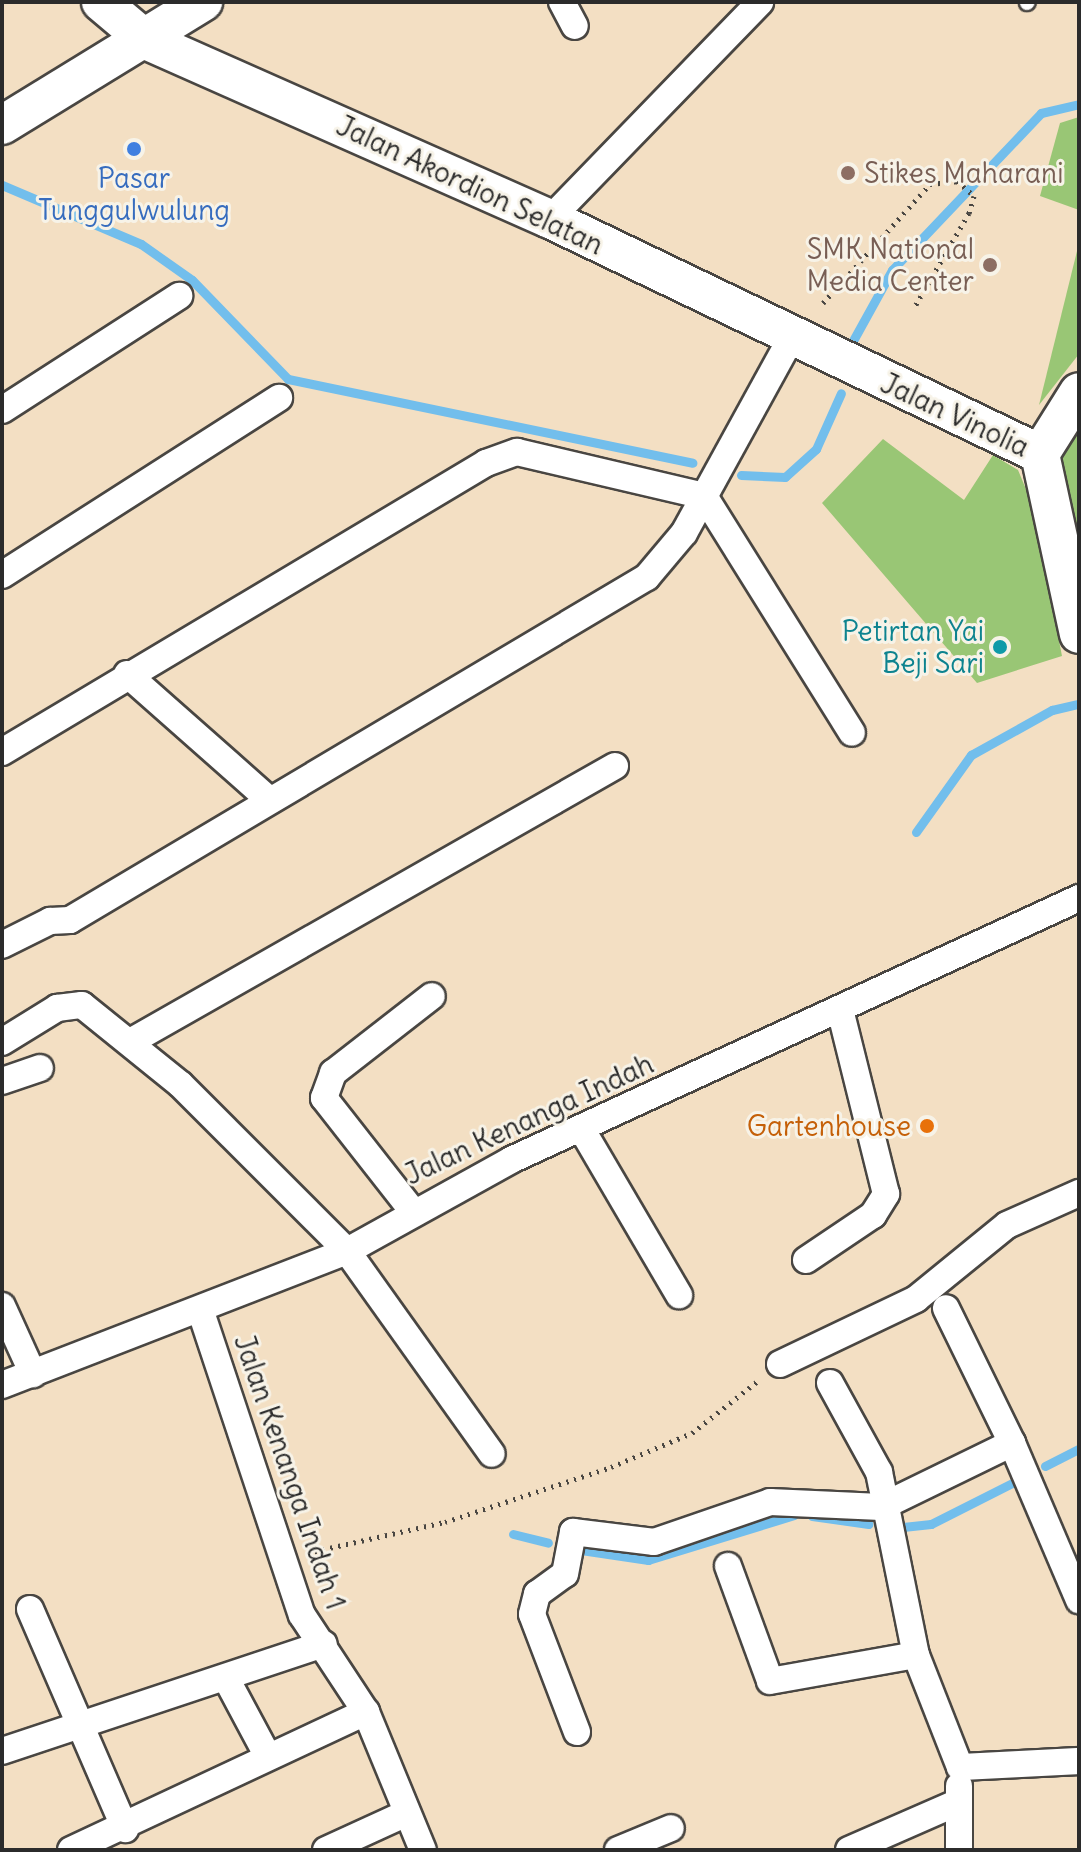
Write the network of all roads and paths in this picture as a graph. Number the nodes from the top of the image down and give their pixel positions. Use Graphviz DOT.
graph roads {
  1 [pos="101,2"];
  2 [pos="562,2"];
  3 [pos="760,2"];
  4 [pos="170,17"];
  5 [pos="575,26"];
  6 [pos="2,125"];
  7 [pos="550,219"];
  8 [pos="179,296"];
  9 [pos="823,303"];
  10 [pos="914,308"];
  11 [pos="790,340"];
  12 [pos="1079,392"];
  13 [pos="279,398"];
  14 [pos="2,410"];
  15 [pos="1040,454"];
  16 [pos="704,496"];
  17 [pos="2,575"];
  18 [pos="1079,634"];
  19 [pos="127,674"];
  20 [pos="852,733"];
  21 [pos="2,752"];
  22 [pos="615,766"];
  23 [pos="267,798"];
  24 [pos="1079,898"];
  25 [pos="2,945"];
  26 [pos="432,996"];
  27 [pos="840,1009"];
  28 [pos="2,1042"];
  29 [pos="130,1042"];
  30 [pos="40,1068"];
  31 [pos="2,1081"];
  32 [pos="581,1128"];
  33 [pos="1079,1193"];
  34 [pos="411,1209"];
  35 [pos="347,1251"];
  36 [pos="806,1260"];
  37 [pos="679,1295"];
  38 [pos="2,1306"];
  39 [pos="946,1308"];
  40 [pos="201,1312"];
  41 [pos="780,1364"];
  42 [pos="33,1374"];
  43 [pos="830,1383"];
  44 [pos="2,1385"];
  45 [pos="1012,1443"];
  46 [pos="492,1454"];
  47 [pos="881,1507"];
  48 [pos="279,1551"];
  49 [pos="728,1566"];
  50 [pos="1079,1600"];
  51 [pos="30,1609"];
  52 [pos="324,1644"];
  53 [pos="916,1655"];
  54 [pos="227,1680"];
  55 [pos="366,1712"];
  56 [pos="76,1730"];
  57 [pos="577,1732"];
  58 [pos="2,1751"];
  59 [pos="266,1753"];
  60 [pos="1079,1761"];
  61 [pos="960,1767"];
  62 [pos="959,1802"];
  63 [pos="407,1813"];
  64 [pos="671,1828"];
  65 [pos="125,1829"];
  66 [pos="71,1850"];
  67 [pos="326,1850"];
  68 [pos="423,1850"];
  69 [pos="618,1850"];
  70 [pos="849,1850"];
  71 [pos="959,1850"];
  1 -- 4 [label="street, Jalan Akordion Selatan"];
  2 -- 5 [label="street"];
  3 -- 7 [label="street"];
  4 -- 6 [label="street"];
  4 -- 7 [label="street, Jalan Akordion Selatan"];
  7 -- 11 [label="street, Jalan Akordion Selatan"];
  8 -- 14 [label="street"];
  9 -- 10 [label="path"];
  11 -- 15 [label="street, Jalan Vinolia"];
  11 -- 16 [label="street"];
  12 -- 15 [label="street"];
  13 -- 17 [label="street"];
  15 -- 18 [label="street, Jalan Vinolia"];
  16 -- 19 [label="street"];
  16 -- 20 [label="street"];
  16 -- 23 [label="street"];
  19 -- 21 [label="street"];
  19 -- 23 [label="street"];
  22 -- 29 [label="street"];
  23 -- 25 [label="street"];
  24 -- 27 [label="street, Jalan Kenanga Indah"];
  26 -- 34 [label="street"];
  27 -- 32 [label="street, Jalan Kenanga Indah"];
  27 -- 36 [label="street"];
  28 -- 29 [label="street"];
  29 -- 35 [label="street"];
  30 -- 31 [label="street"];
  32 -- 34 [label="street, Jalan Kenanga Indah"];
  32 -- 37 [label="street"];
  33 -- 41 [label="street"];
  34 -- 35 [label="street, Jalan Kenanga Indah"];
  35 -- 40 [label="street, Jalan Kenanga Indah"];
  35 -- 46 [label="street"];
  38 -- 42 [label="street"];
  39 -- 45 [label="street"];
  40 -- 42 [label="street, Jalan Kenanga Indah"];
  40 -- 48 [label="street, Jalan Kenanga Indah 1"];
  41 -- 48 [label="path"];
  42 -- 44 [label="street, Jalan Kenanga Indah"];
  43 -- 47 [label="street"];
  45 -- 47 [label="street"];
  45 -- 50 [label="street"];
  47 -- 53 [label="street"];
  47 -- 57 [label="street"];
  48 -- 52 [label="street, Jalan Kenanga Indah 1"];
  49 -- 53 [label="street"];
  51 -- 56 [label="street"];
  52 -- 54 [label="street, Jalan Kenanga Indah 1"];
  52 -- 55 [label="street"];
  53 -- 61 [label="street"];
  54 -- 56 [label="street, Jalan Kenanga Indah 1"];
  54 -- 59 [label="street"];
  55 -- 59 [label="street"];
  55 -- 63 [label="street"];
  56 -- 58 [label="street, Jalan Kenanga Indah 1"];
  56 -- 65 [label="street"];
  59 -- 65 [label="street"];
  60 -- 61 [label="street"];
  61 -- 62 [label="street"];
  62 -- 70 [label="street"];
  62 -- 71 [label="street"];
  63 -- 67 [label="street"];
  63 -- 68 [label="street"];
  64 -- 69 [label="street"];
  65 -- 66 [label="street"];
}
